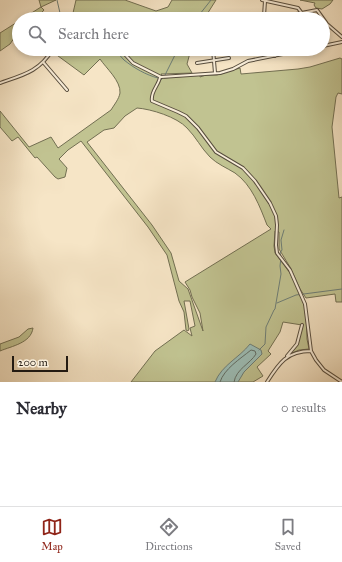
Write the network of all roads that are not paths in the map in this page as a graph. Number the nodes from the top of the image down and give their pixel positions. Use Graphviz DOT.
graph roads {
  1 [pos="262,0"];
  2 [pos="266,1"];
  3 [pos="265,12"];
  4 [pos="301,12"];
  5 [pos="318,12"];
  6 [pos="330,27"];
  7 [pos="342,37"];
  8 [pos="342,42"];
  9 [pos="330,45"];
  10 [pos="48,56"];
  11 [pos="126,56"];
  12 [pos="213,56"];
  13 [pos="275,56"];
  14 [pos="229,58"];
  15 [pos="213,60"];
  16 [pos="43,62"];
  17 [pos="197,63"];
  18 [pos="215,73"];
  19 [pos="160,77"];
  20 [pos="0,84"];
  21 [pos="67,90"];
  22 [pos="302,325"];
  23 [pos="311,350"];
  24 [pos="287,357"];
  25 [pos="267,382"];
  26 [pos="342,382"];
  1 -- 2 [label="street"];
  2 -- 3 [label="street"];
  2 -- 4 [label="street"];
  4 -- 5 [label="street"];
  6 -- 7 [label="street"];
  8 -- 9 [label="street"];
  10 -- 16 [label="street"];
  11 -- 19 [label="street"];
  12 -- 15 [label="street"];
  13 -- 18 [label="street"];
  14 -- 15 [label="street"];
  15 -- 17 [label="street"];
  15 -- 18 [label="street"];
  16 -- 20 [label="street"];
  16 -- 21 [label="street"];
  18 -- 19 [label="street"];
  19 -- 23 [label="street"];
  22 -- 24 [label="street"];
  23 -- 24 [label="street"];
  23 -- 26 [label="street"];
  24 -- 25 [label="street"];
}
